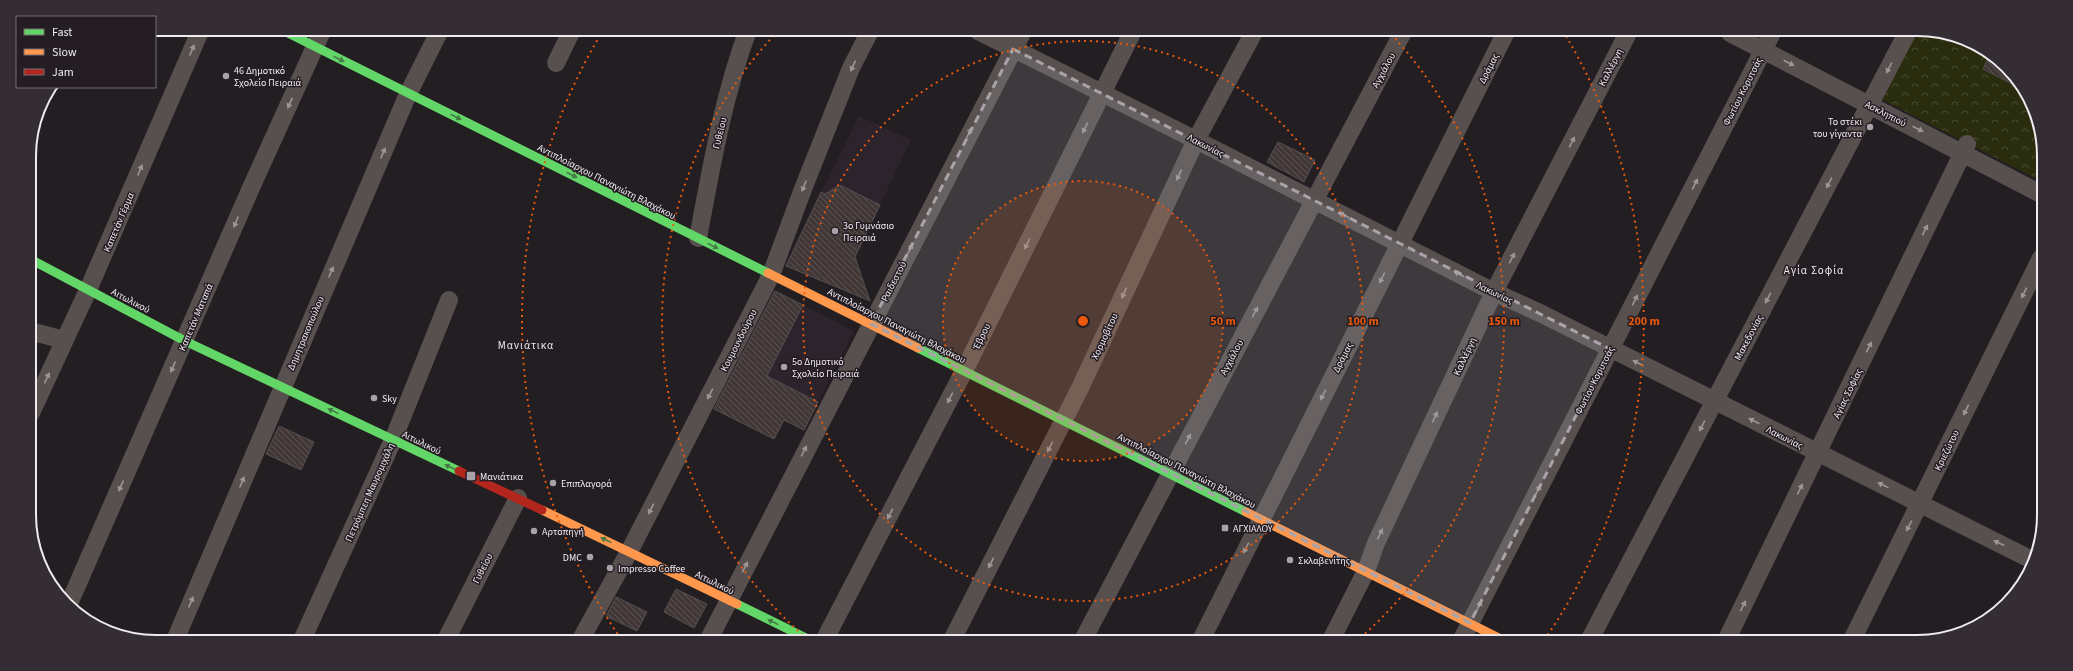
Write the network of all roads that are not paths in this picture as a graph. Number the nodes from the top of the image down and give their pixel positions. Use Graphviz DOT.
graph roads {
  1 [pos="198,36"];
  2 [pos="294,36"];
  3 [pos="320,36"];
  4 [pos="437,36"];
  5 [pos="569,36"];
  6 [pos="746,36"];
  7 [pos="867,36"];
  8 [pos="988,36"];
  9 [pos="1020,36"];
  10 [pos="1130,36"];
  11 [pos="1252,36"];
  12 [pos="1401,36"];
  13 [pos="1504,36"];
  14 [pos="1626,36"];
  15 [pos="1736,36"];
  16 [pos="1770,36"];
  17 [pos="1905,36"];
  18 [pos="316,47"];
  19 [pos="1013,49"];
  20 [pos="1763,50"];
  21 [pos="556,63"];
  22 [pos="1102,93"];
  23 [pos="408,94"];
  24 [pos="1870,104"];
  25 [pos="1196,140"];
  26 [pos="1965,148"];
  27 [pos="2037,192"];
  28 [pos="1314,200"];
  29 [pos="698,238"];
  30 [pos="1399,244"];
  31 [pos="36,263"];
  32 [pos="2037,266"];
  33 [pos="771,275"];
  34 [pos="88,290"];
  35 [pos="1494,292"];
  36 [pos="449,300"];
  37 [pos="871,324"];
  38 [pos="36,333"];
  39 [pos="64,340"];
  40 [pos="185,340"];
  41 [pos="1610,349"];
  42 [pos="964,371"];
  43 [pos="282,387"];
  44 [pos="36,402"];
  45 [pos="1714,402"];
  46 [pos="1063,420"];
  47 [pos="393,440"];
  48 [pos="1817,453"];
  49 [pos="1170,474"];
  50 [pos="518,498"];
  51 [pos="1920,504"];
  52 [pos="1261,520"];
  53 [pos="629,552"];
  54 [pos="2029,558"];
  55 [pos="1366,571"];
  56 [pos="71,599"];
  57 [pos="727,601"];
  58 [pos="1470,623"];
  59 [pos="177,635"];
  60 [pos="304,635"];
  61 [pos="449,635"];
  62 [pos="583,635"];
  63 [pos="711,635"];
  64 [pos="799,635"];
  65 [pos="827,635"];
  66 [pos="955,635"];
  67 [pos="1087,635"];
  68 [pos="1203,635"];
  69 [pos="1334,635"];
  70 [pos="1464,635"];
  71 [pos="1493,635"];
  72 [pos="1592,635"];
  73 [pos="1729,635"];
  74 [pos="1854,635"];
  34 -- 1 [label="street, Καπετάν Γέρμα, one-way"];
  2 -- 18 [label="street, Αντιπλοίαρχου Παναγιώτη Βλαχάκου"];
  3 -- 18 [label="street, Καπετάν Ματαπά"];
  4 -- 23 [label="street, Δημητρακοπούλου"];
  5 -- 21 [label="street"];
  6 -- 29 [label="street, Γυθείου"];
  7 -- 33 [label="street, Κουμουνδούρου, one-way"];
  8 -- 19 [label="street, Λακωνίας"];
  9 -- 19 [label="street, Ραιδεστού"];
  10 -- 22 [label="street, Έβρου"];
  11 -- 25 [label="street, Χορμοβίτου"];
  12 -- 28 [label="street, Αγχιάλου"];
  13 -- 30 [label="street, Δράμας"];
  35 -- 14 [label="street, Καλλέργη, one-way"];
  15 -- 20 [label="street, Ασκληπιού"];
  16 -- 20 [label="street, Φωτίου Κορυτσάς"];
  17 -- 24 [label="street, Μακεδονίας, one-way"];
  18 -- 23 [label="street, Αντιπλοίαρχου Παναγιώτη Βλαχάκου, one-way"];
  18 -- 40 [label="street, Καπετάν Ματαπά, one-way"];
  19 -- 22 [label="street, Λακωνίας"];
  37 -- 19 [label="street, Ραιδεστού, one-way"];
  20 -- 24 [label="street, Ασκληπιού, one-way"];
  41 -- 20 [label="street, Φωτίου Κορυτσάς, one-way"];
  22 -- 25 [label="street, Λακωνίας"];
  22 -- 42 [label="street, Έβρου, one-way"];
  23 -- 29 [label="street, Αντιπλοίαρχου Παναγιώτη Βλαχάκου, one-way"];
  43 -- 23 [label="street, Δημητρακοπούλου, one-way"];
  24 -- 26 [label="street, Ασκληπιού, one-way"];
  24 -- 45 [label="street, Μακεδονίας, one-way"];
  25 -- 28 [label="street, Λακωνίας"];
  25 -- 46 [label="street, Χορμοβίτου, one-way"];
  26 -- 27 [label="street, Ασκληπιού"];
  48 -- 26 [label="street, Αγίας Σοφίας, one-way"];
  30 -- 28 [label="street, Λακωνίας, one-way"];
  49 -- 28 [label="street, Αγχιάλου, one-way"];
  29 -- 33 [label="street, Αντιπλοίαρχου Παναγιώτη Βλαχάκου, one-way"];
  35 -- 30 [label="street, Λακωνίας, one-way"];
  30 -- 52 [label="street, Δράμας, one-way"];
  31 -- 34 [label="street, Αιτωλικού"];
  32 -- 51 [label="street, Κριεζώτου, one-way"];
  33 -- 37 [label="street, Αντιπλοίαρχου Παναγιώτη Βλαχάκου"];
  33 -- 53 [label="street, Κουμουνδούρου, one-way"];
  34 -- 39 [label="street, Καπετάν Γέρμα"];
  34 -- 40 [label="street, Αιτωλικού"];
  35 -- 41 [label="street, Λακωνίας"];
  55 -- 35 [label="street, Καλλέργη, one-way"];
  36 -- 47 [label="street, Πετρόμπεη Μαυρομιχάλη"];
  37 -- 42 [label="street, Αντιπλοίαρχου Παναγιώτη Βλαχάκου"];
  57 -- 37 [label="street, Ραιδεστού, one-way"];
  38 -- 39 [label="street"];
  44 -- 39 [label="street, Καπετάν Γέρμα, one-way"];
  40 -- 43 [label="street, Αιτωλικού"];
  40 -- 56 [label="street, Καπετάν Ματαπά, one-way"];
  45 -- 41 [label="street, Λακωνίας, one-way"];
  58 -- 41 [label="street, Φωτίου Κορυτσάς, one-way"];
  42 -- 46 [label="street, Αντιπλοίαρχου Παναγιώτη Βλαχάκου"];
  42 -- 65 [label="street, Έβρου, one-way"];
  47 -- 43 [label="street, Αιτωλικού, one-way"];
  59 -- 43 [label="street, Δημητρακοπούλου, one-way"];
  48 -- 45 [label="street, Λακωνίας, one-way"];
  45 -- 72 [label="street, Μακεδονίας, one-way"];
  46 -- 49 [label="street, Αντιπλοίαρχου Παναγιώτη Βλαχάκου"];
  46 -- 66 [label="street, Χορμοβίτου, one-way"];
  50 -- 47 [label="street, Αιτωλικού, one-way"];
  47 -- 60 [label="street, Πετρόμπεη Μαυρομιχάλη"];
  51 -- 48 [label="street, Λακωνίας, one-way"];
  73 -- 48 [label="street, Αγίας Σοφίας, one-way"];
  49 -- 52 [label="street, Αντιπλοίαρχου Παναγιώτη Βλαχάκου"];
  49 -- 67 [label="street, Αγχιάλου"];
  53 -- 50 [label="street, Αιτωλικού, one-way"];
  50 -- 61 [label="street, Γυθείου"];
  54 -- 51 [label="street, Λακωνίας, one-way"];
  51 -- 74 [label="street, Κριεζώτου, one-way"];
  52 -- 55 [label="street, Αντιπλοίαρχου Παναγιώτη Βλαχάκου"];
  52 -- 68 [label="street, Δράμας, one-way"];
  53 -- 57 [label="street, Αιτωλικού"];
  53 -- 62 [label="street, Κουμουνδούρου"];
  55 -- 58 [label="street, Αντιπλοίαρχου Παναγιώτη Βλαχάκου"];
  55 -- 69 [label="street, Καλλέργη"];
  57 -- 63 [label="street, Ραιδεστού"];
  64 -- 57 [label="street, Αιτωλικού, one-way"];
  58 -- 70 [label="street, Φωτίου Κορυτσάς"];
  58 -- 71 [label="street, Αντιπλοίαρχου Παναγιώτη Βλαχάκου"];
}
